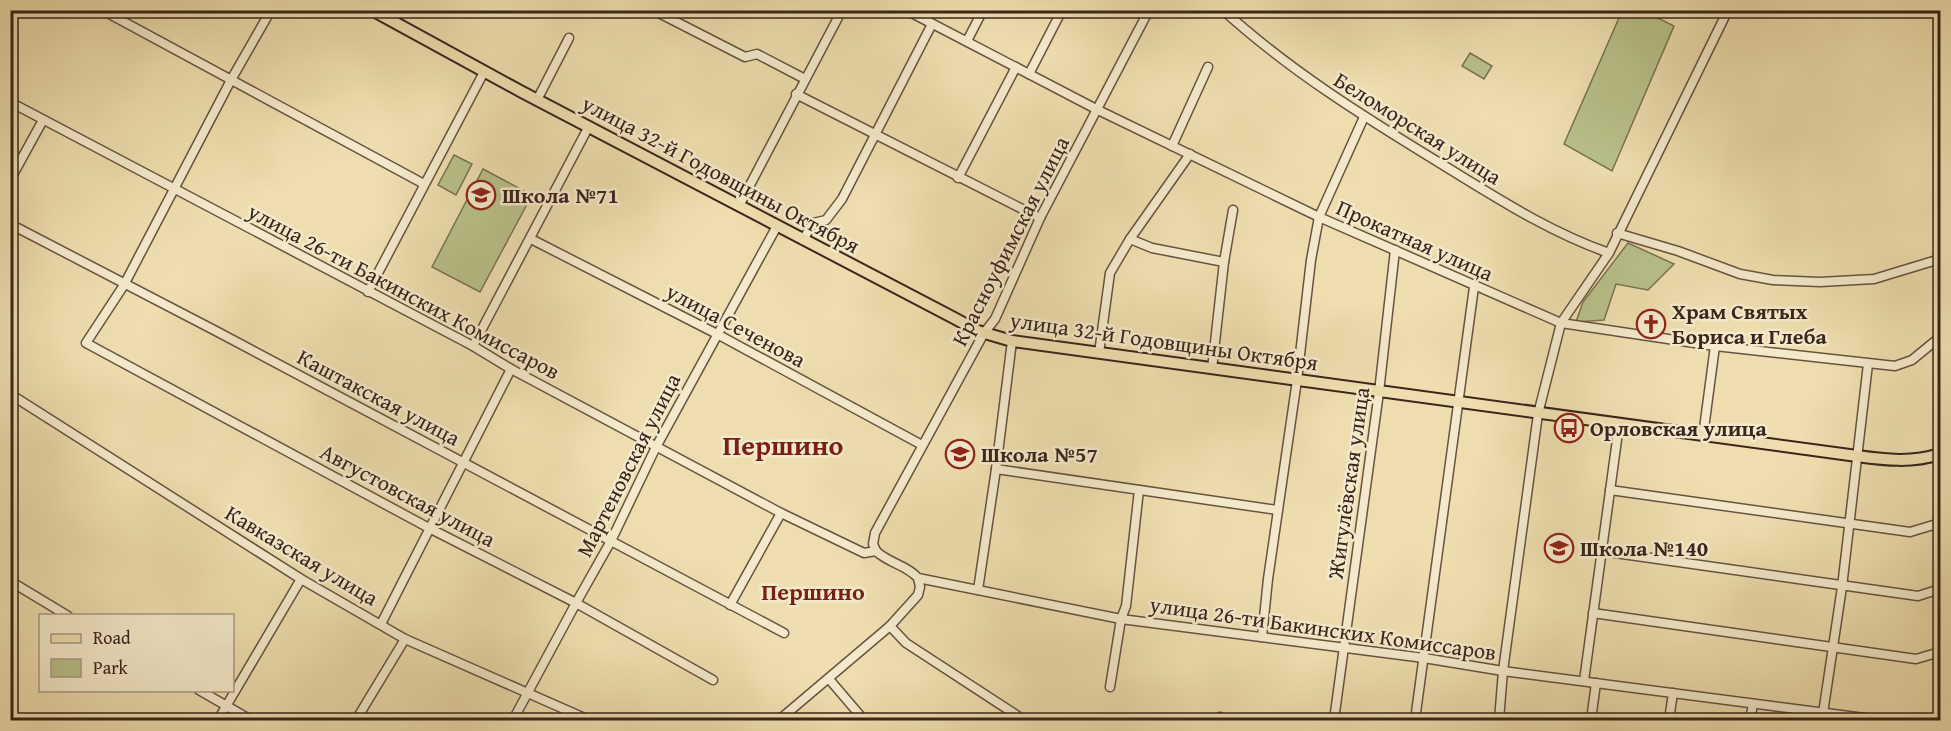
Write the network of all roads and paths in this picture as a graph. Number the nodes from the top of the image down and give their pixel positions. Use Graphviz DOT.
graph roads {
  1 [pos="102,10"];
  2 [pos="271,10"];
  3 [pos="372,10"];
  4 [pos="652,10"];
  5 [pos="842,10"];
  6 [pos="906,10"];
  7 [pos="983,10"];
  8 [pos="1062,10"];
  9 [pos="1149,10"];
  10 [pos="1223,10"];
  11 [pos="1728,10"];
  12 [pos="932,24"];
  13 [pos="569,38"];
  14 [pos="967,41"];
  15 [pos="1016,67"];
  16 [pos="1208,67"];
  17 [pos="484,72"];
  18 [pos="1029,74"];
  19 [pos="805,79"];
  20 [pos="231,80"];
  21 [pos="796,94"];
  22 [pos="537,100"];
  23 [pos="10,102"];
  24 [pos="1098,110"];
  25 [pos="1364,117"];
  26 [pos="43,120"];
  27 [pos="589,126"];
  28 [pos="875,136"];
  29 [pos="1172,146"];
  30 [pos="1190,154"];
  31 [pos="958,178"];
  32 [pos="10,180"];
  33 [pos="424,184"];
  34 [pos="175,188"];
  35 [pos="739,206"];
  36 [pos="1233,210"];
  37 [pos="1319,217"];
  38 [pos="1040,218"];
  39 [pos="10,224"];
  40 [pos="777,226"];
  41 [pos="1617,233"];
  42 [pos="531,239"];
  43 [pos="1130,239"];
  44 [pos="803,240"];
  45 [pos="1395,250"];
  46 [pos="1609,253"];
  47 [pos="1941,259"];
  48 [pos="1224,262"];
  49 [pos="124,285"];
  50 [pos="1474,286"];
  51 [pos="368,292"];
  52 [pos="1561,324"];
  53 [pos="984,333"];
  54 [pos="717,334"];
  55 [pos="1941,337"];
  56 [pos="1012,341"];
  57 [pos="473,346"];
  58 [pos="1715,346"];
  59 [pos="1099,353"];
  60 [pos="1868,364"];
  61 [pos="511,369"];
  62 [pos="1212,369"];
  63 [pos="1297,381"];
  64 [pos="1379,392"];
  65 [pos="10,394"];
  66 [pos="1459,403"];
  67 [pos="1538,414"];
  68 [pos="1619,425"];
  69 [pos="1703,436"];
  70 [pos="922,445"];
  71 [pos="656,447"];
  72 [pos="1941,454"];
  73 [pos="1857,456"];
  74 [pos="464,463"];
  75 [pos="996,469"];
  76 [pos="1139,490"];
  77 [pos="1610,490"];
  78 [pos="1277,510"];
  79 [pos="781,513"];
  80 [pos="1941,523"];
  81 [pos="1848,525"];
  82 [pos="429,528"];
  83 [pos="611,542"];
  84 [pos="876,551"];
  85 [pos="1601,551"];
  86 [pos="918,578"];
  87 [pos="301,579"];
  88 [pos="10,582"];
  89 [pos="1842,587"];
  90 [pos="1941,589"];
  91 [pos="978,590"];
  92 [pos="576,603"];
  93 [pos="730,605"];
  94 [pos="1593,613"];
  95 [pos="66,614"];
  96 [pos="1121,619"];
  97 [pos="381,624"];
  98 [pos="890,626"];
  99 [pos="784,633"];
  100 [pos="1262,637"];
  101 [pos="405,639"];
  102 [pos="1833,647"];
  103 [pos="1343,648"];
  104 [pos="1941,652"];
  105 [pos="1424,658"];
  106 [pos="1503,670"];
  107 [pos="829,678"];
  108 [pos="713,680"];
  109 [pos="1584,681"];
  110 [pos="1596,683"];
  111 [pos="1110,687"];
  112 [pos="202,692"];
  113 [pos="527,692"];
  114 [pos="1673,693"];
  115 [pos="1753,704"];
  116 [pos="227,706"];
  117 [pos="1823,717"];
  118 [pos="218,720"];
  119 [pos="251,720"];
  120 [pos="356,720"];
  121 [pos="513,720"];
  122 [pos="589,720"];
  123 [pos="779,720"];
  124 [pos="864,720"];
  125 [pos="1024,720"];
  126 [pos="1334,720"];
  127 [pos="1415,720"];
  128 [pos="1499,720"];
  129 [pos="1591,720"];
  130 [pos="1669,720"];
  131 [pos="1750,720"];
  132 [pos="1880,720"];
  1 -- 20 [label="street"];
  2 -- 20 [label="street"];
  3 -- 17 [label="main road, улица 32-й Годовщины Октября"];
  4 -- 19 [label="street"];
  5 -- 19 [label="street"];
  6 -- 12 [label="street, Прокатная улица"];
  7 -- 14 [label="street"];
  8 -- 18 [label="street"];
  9 -- 24 [label="street, Красноуфимская улица"];
  10 -- 25 [label="street, Беломорская улица"];
  11 -- 41 [label="street"];
  12 -- 14 [label="street, Прокатная улица"];
  12 -- 28 [label="street"];
  13 -- 22 [label="street"];
  14 -- 15 [label="street, Прокатная улица"];
  15 -- 18 [label="street, Прокатная улица"];
  15 -- 31 [label="street"];
  16 -- 29 [label="street"];
  17 -- 22 [label="main road, улица 32-й Годовщины Октября"];
  17 -- 33 [label="street"];
  18 -- 24 [label="street, Прокатная улица"];
  19 -- 21 [label="street"];
  20 -- 33 [label="street"];
  20 -- 34 [label="street"];
  21 -- 28 [label="street"];
  21 -- 35 [label="street"];
  22 -- 27 [label="main road, улица 32-й Годовщины Октября"];
  23 -- 26 [label="street, улица 26-ти Бакинских Комиссаров"];
  24 -- 29 [label="street, Прокатная улица"];
  24 -- 38 [label="street, Красноуфимская улица"];
  25 -- 37 [label="street"];
  25 -- 46 [label="street, Беломорская улица"];
  26 -- 32 [label="street"];
  26 -- 34 [label="street, улица 26-ти Бакинских Комиссаров"];
  27 -- 35 [label="main road, улица 32-й Годовщины Октября"];
  27 -- 42 [label="street"];
  28 -- 31 [label="street"];
  28 -- 44 [label="street"];
  29 -- 30 [label="street, Прокатная улица"];
  30 -- 37 [label="street, Прокатная улица"];
  30 -- 43 [label="street"];
  31 -- 38 [label="street"];
  33 -- 51 [label="street"];
  34 -- 49 [label="street"];
  34 -- 51 [label="street, улица 26-ти Бакинских Комиссаров"];
  35 -- 40 [label="main road, улица 32-й Годовщины Октября"];
  36 -- 48 [label="street"];
  37 -- 45 [label="street, Прокатная улица"];
  37 -- 63 [label="street"];
  38 -- 53 [label="street, Красноуфимская улица"];
  39 -- 49 [label="street, Каштакская улица"];
  40 -- 44 [label="main road, улица 32-й Годовщины Октября"];
  40 -- 54 [label="street, Мартеновская улица"];
  41 -- 46 [label="street"];
  41 -- 47 [label="street"];
  42 -- 54 [label="street, улица Сеченова"];
  42 -- 57 [label="street"];
  43 -- 48 [label="street"];
  43 -- 59 [label="street"];
  44 -- 53 [label="main road, улица 32-й Годовщины Октября"];
  45 -- 50 [label="street, Прокатная улица"];
  45 -- 64 [label="street, Жигулёвская улица"];
  46 -- 52 [label="street"];
  48 -- 62 [label="street"];
  49 -- 74 [label="street, Каштакская улица"];
  49 -- 82 [label="street, Августовская улица"];
  50 -- 52 [label="street, Прокатная улица"];
  50 -- 66 [label="street"];
  51 -- 57 [label="street, улица 26-ти Бакинских Комиссаров"];
  52 -- 58 [label="street, Прокатная улица"];
  52 -- 67 [label="street"];
  53 -- 56 [label="main road, улица 32-й Годовщины Октября"];
  53 -- 70 [label="street, Красноуфимская улица"];
  54 -- 70 [label="street, улица Сеченова"];
  54 -- 71 [label="street, Мартеновская улица"];
  55 -- 60 [label="street, Прокатная улица"];
  56 -- 59 [label="main road, улица 32-й Годовщины Октября"];
  56 -- 75 [label="street"];
  57 -- 61 [label="street, улица 26-ти Бакинских Комиссаров"];
  58 -- 60 [label="street, Прокатная улица"];
  58 -- 69 [label="street"];
  59 -- 62 [label="main road, улица 32-й Годовщины Октября"];
  60 -- 73 [label="street"];
  61 -- 71 [label="street, улица 26-ти Бакинских Комиссаров"];
  61 -- 74 [label="street"];
  62 -- 63 [label="main road, улица 32-й Годовщины Октября"];
  63 -- 64 [label="main road, улица 32-й Годовщины Октября"];
  63 -- 78 [label="street"];
  64 -- 66 [label="main road, улица 32-й Годовщины Октября"];
  64 -- 103 [label="street, Жигулёвская улица"];
  65 -- 87 [label="street, Кавказская улица"];
  66 -- 67 [label="main road, улица 32-й Годовщины Октября"];
  66 -- 105 [label="street"];
  67 -- 68 [label="main road, улица 32-й Годовщины Октября"];
  67 -- 106 [label="street"];
  68 -- 69 [label="main road, улица 32-й Годовщины Октября"];
  68 -- 77 [label="street"];
  69 -- 73 [label="main road, улица 32-й Годовщины Октября"];
  70 -- 84 [label="street, Красноуфимская улица"];
  71 -- 79 [label="street, улица 26-ти Бакинских Комиссаров"];
  71 -- 83 [label="street, Мартеновская улица"];
  72 -- 73 [label="main road, улица 32-й Годовщины Октября"];
  73 -- 81 [label="street"];
  74 -- 82 [label="street"];
  74 -- 83 [label="street, Каштакская улица"];
  75 -- 76 [label="street"];
  75 -- 91 [label="street"];
  76 -- 78 [label="street"];
  76 -- 96 [label="street"];
  77 -- 81 [label="street"];
  77 -- 85 [label="street"];
  78 -- 100 [label="street"];
  79 -- 84 [label="street, улица 26-ти Бакинских Комиссаров"];
  79 -- 93 [label="street"];
  80 -- 81 [label="street"];
  81 -- 89 [label="street"];
  82 -- 92 [label="street, Августовская улица"];
  82 -- 97 [label="street"];
  83 -- 92 [label="street, Мартеновская улица"];
  83 -- 93 [label="street, Каштакская улица"];
  84 -- 86 [label="street, улица 26-ти Бакинских Комиссаров"];
  85 -- 89 [label="street"];
  85 -- 94 [label="street"];
  86 -- 91 [label="street, улица 26-ти Бакинских Комиссаров"];
  86 -- 98 [label="street"];
  87 -- 97 [label="street, Кавказская улица"];
  87 -- 116 [label="street"];
  88 -- 95 [label="street"];
  89 -- 90 [label="street"];
  89 -- 102 [label="street"];
  91 -- 96 [label="street, улица 26-ти Бакинских Комиссаров"];
  92 -- 108 [label="street, Августовская улица"];
  92 -- 113 [label="street, Мартеновская улица"];
  93 -- 99 [label="street, Каштакская улица"];
  94 -- 102 [label="street"];
  94 -- 109 [label="street"];
  96 -- 100 [label="street, улица 26-ти Бакинских Комиссаров"];
  96 -- 111 [label="street"];
  97 -- 101 [label="street, Кавказская улица"];
  98 -- 107 [label="street"];
  98 -- 125 [label="street"];
  100 -- 103 [label="street, улица 26-ти Бакинских Комиссаров"];
  101 -- 113 [label="street, Кавказская улица"];
  101 -- 120 [label="street"];
  102 -- 104 [label="street"];
  102 -- 117 [label="street"];
  103 -- 105 [label="street, улица 26-ти Бакинских Комиссаров"];
  103 -- 126 [label="street, Жигулёвская улица"];
  105 -- 106 [label="street, улица 26-ти Бакинских Комиссаров"];
  105 -- 127 [label="street"];
  106 -- 109 [label="street, улица 26-ти Бакинских Комиссаров"];
  106 -- 128 [label="street"];
  107 -- 123 [label="street"];
  107 -- 124 [label="street"];
  109 -- 110 [label="street, улица 26-ти Бакинских Комиссаров"];
  110 -- 114 [label="street, улица 26-ти Бакинских Комиссаров"];
  110 -- 129 [label="street"];
  112 -- 116 [label="street"];
  113 -- 121 [label="street, Мартеновская улица"];
  113 -- 122 [label="street, Кавказская улица"];
  114 -- 115 [label="street, улица 26-ти Бакинских Комиссаров"];
  114 -- 130 [label="street"];
  115 -- 117 [label="street, улица 26-ти Бакинских Комиссаров"];
  115 -- 131 [label="street"];
  116 -- 118 [label="street"];
  116 -- 119 [label="street"];
  117 -- 132 [label="street, улица 26-ти Бакинских Комиссаров"];
}
